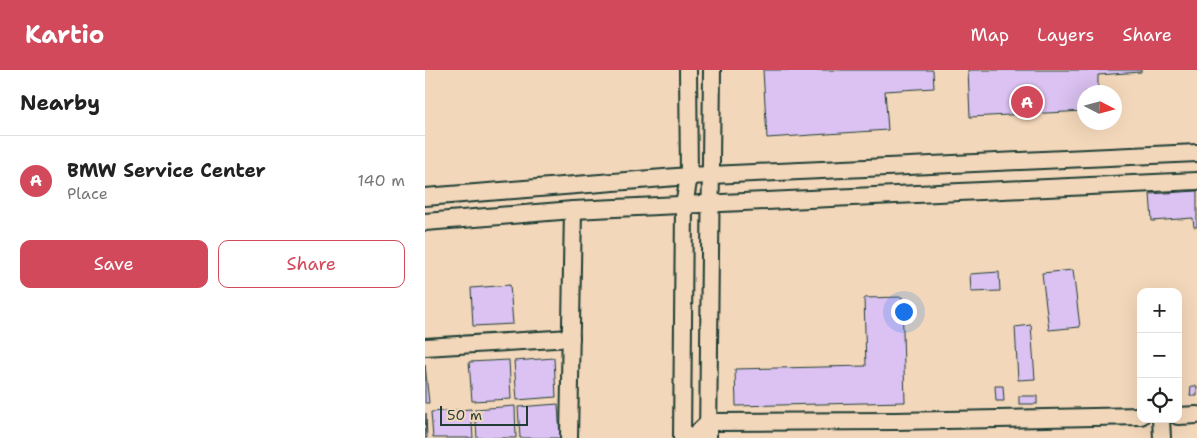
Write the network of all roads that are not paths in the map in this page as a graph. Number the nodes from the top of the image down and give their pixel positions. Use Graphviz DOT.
graph roads {
  1 [pos="687,70"];
  2 [pos="712,70"];
  3 [pos="1197,152"];
  4 [pos="712,174"];
  5 [pos="689,176"];
  6 [pos="1197,181"];
  7 [pos="425,197"];
  8 [pos="709,204"];
  9 [pos="685,206"];
  10 [pos="573,210"];
  11 [pos="425,222"];
  12 [pos="571,338"];
  13 [pos="425,347"];
  14 [pos="1137,416"];
  15 [pos="1182,416"];
  16 [pos="1197,416"];
  17 [pos="1161,423"];
  18 [pos="709,430"];
  19 [pos="569,438"];
  20 [pos="682,438"];
  21 [pos="692,438"];
  22 [pos="1162,438"];
  1 -- 5 [label="street"];
  2 -- 4 [label="street"];
  3 -- 4 [label="street"];
  4 -- 5 [label="street"];
  4 -- 8 [label="street"];
  5 -- 7 [label="street"];
  5 -- 9 [label="street"];
  6 -- 8 [label="street"];
  8 -- 9 [label="street"];
  8 -- 18 [label="street"];
  9 -- 10 [label="street"];
  9 -- 20 [label="street"];
  10 -- 11 [label="street"];
  10 -- 12 [label="street"];
  12 -- 13 [label="street"];
  12 -- 19 [label="street"];
  14 -- 18 [label="street"];
  15 -- 16 [label="street"];
  17 -- 22 [label="street"];
  18 -- 21 [label="street"];
}
